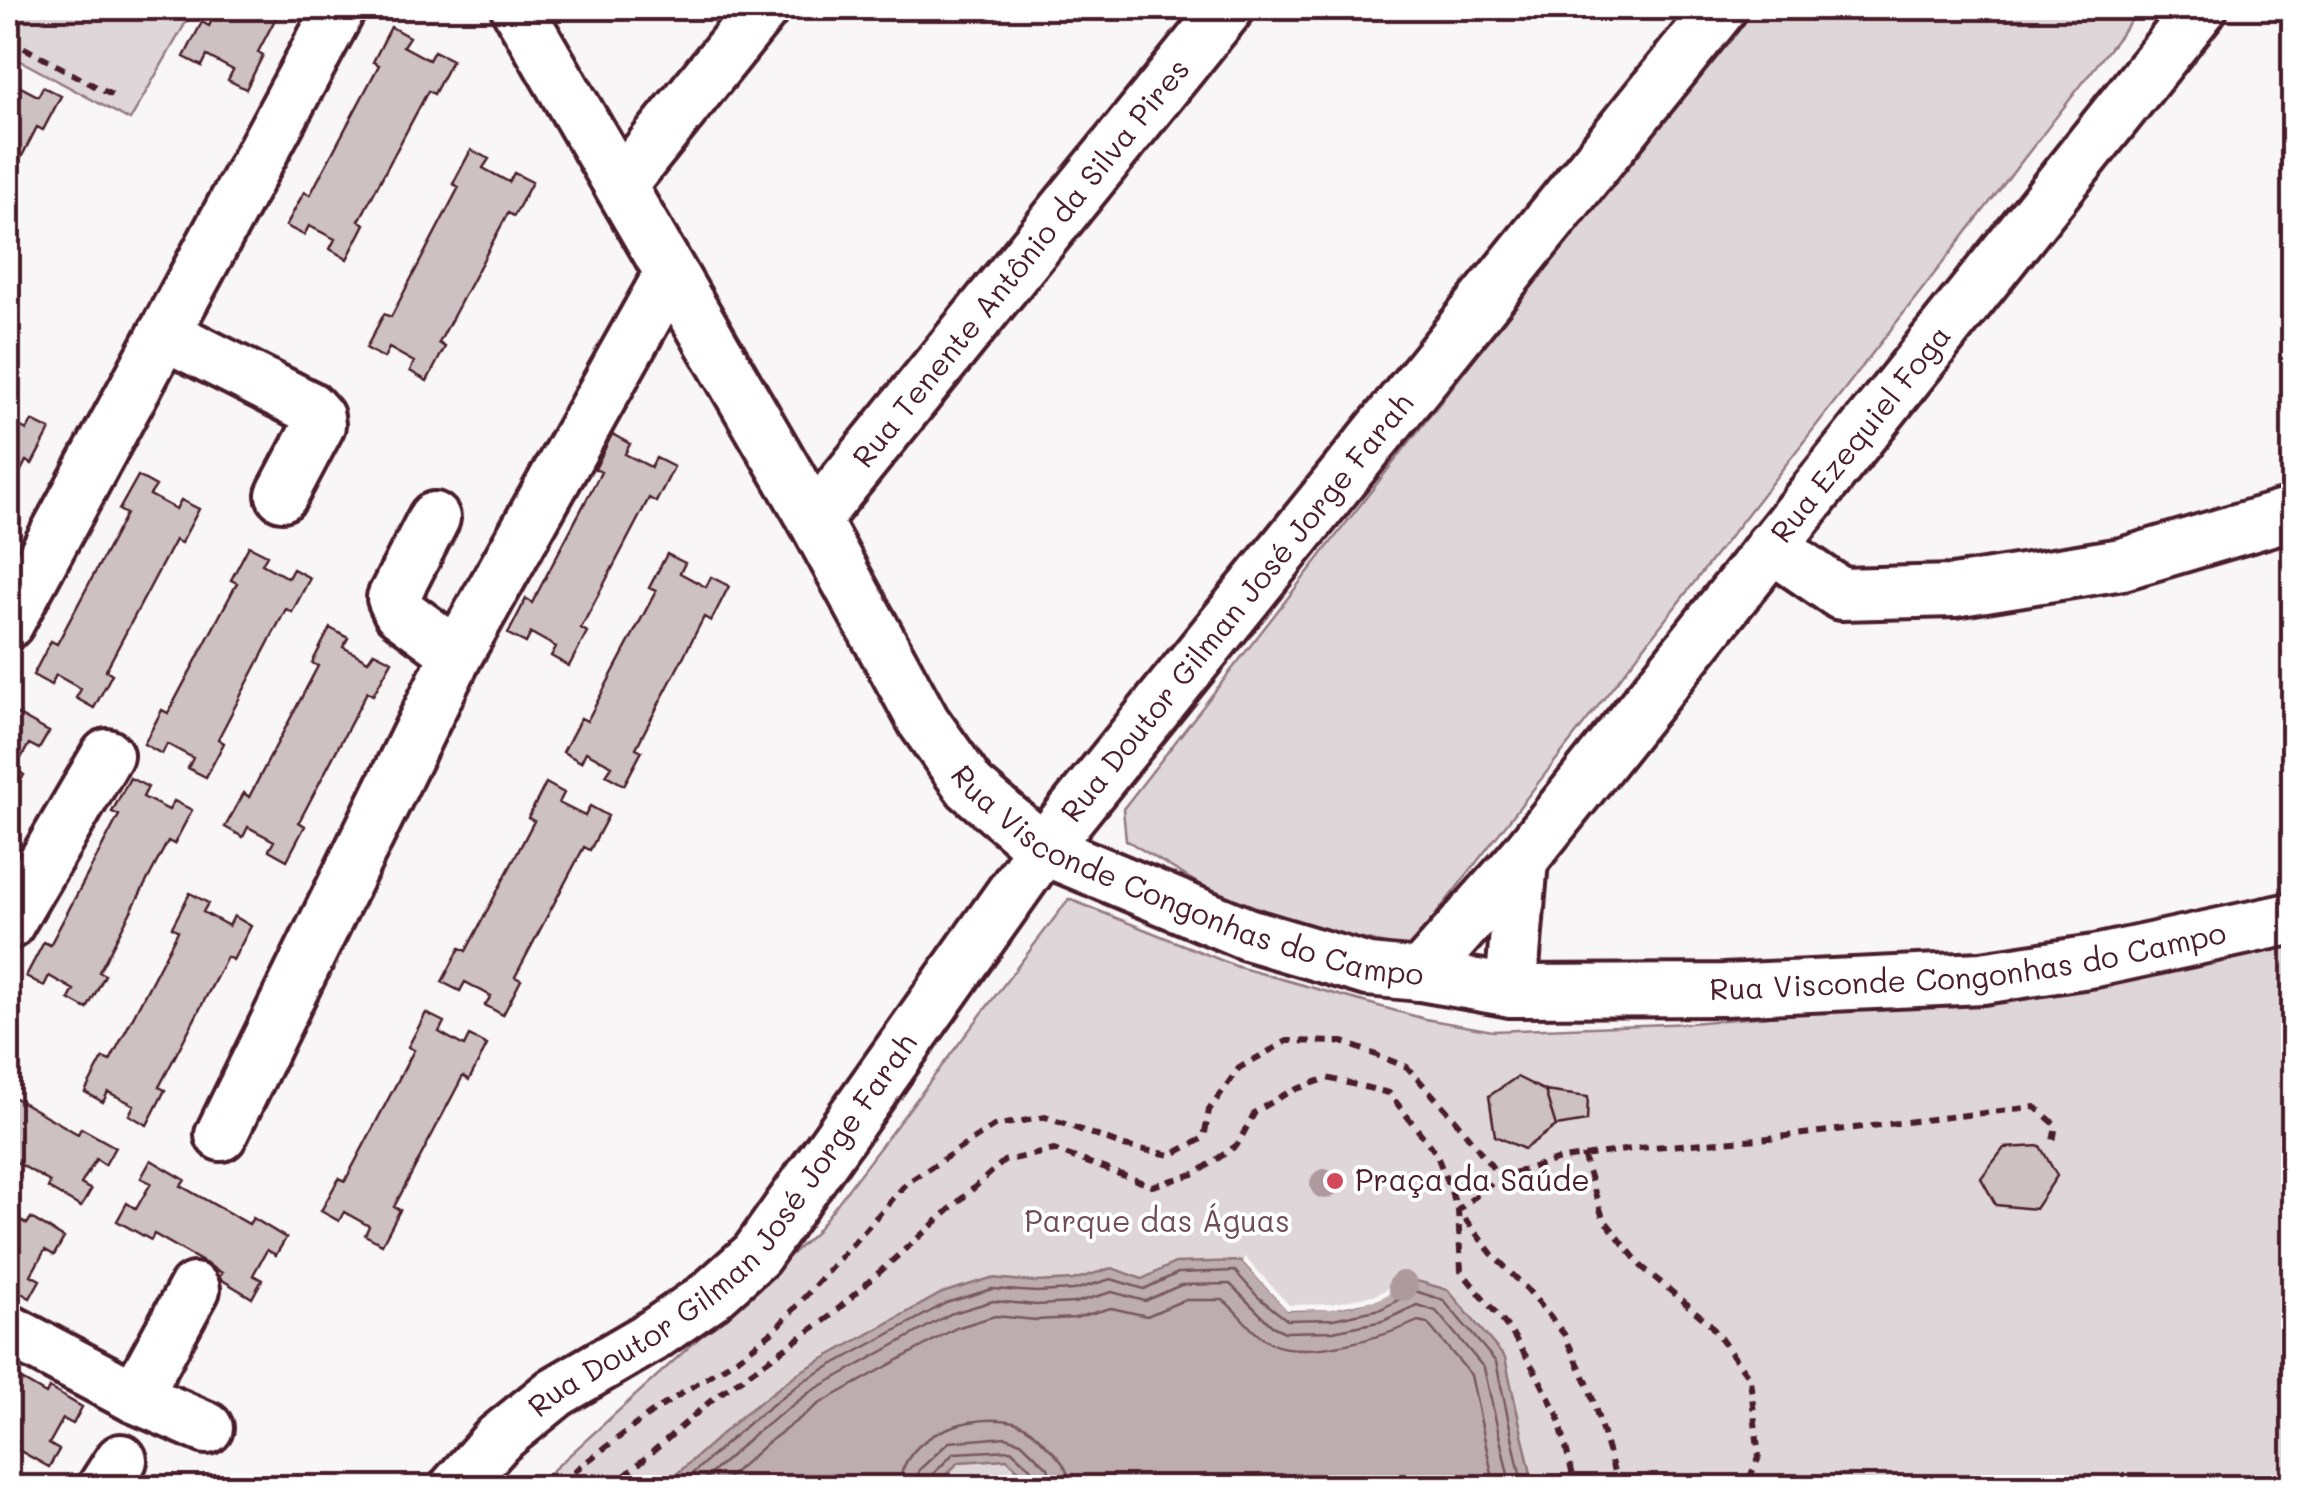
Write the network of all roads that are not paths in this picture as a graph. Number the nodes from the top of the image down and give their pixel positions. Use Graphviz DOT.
graph roads {
  1 [pos="340,8"];
  2 [pos="517,8"];
  3 [pos="763,8"];
  4 [pos="1228,8"];
  5 [pos="1720,8"];
  6 [pos="2201,8"];
  7 [pos="620,185"];
  8 [pos="670,274"];
  9 [pos="164,334"];
  10 [pos="282,495"];
  11 [pos="2294,513"];
  12 [pos="434,518"];
  13 [pos="814,520"];
  14 [pos="1771,546"];
  15 [pos="8,623"];
  16 [pos="457,654"];
  17 [pos="107,756"];
  18 [pos="1043,849"];
  19 [pos="1522,860"];
  20 [pos="2294,918"];
  21 [pos="8,924"];
  22 [pos="1420,975"];
  23 [pos="1511,991"];
  24 [pos="221,1135"];
  25 [pos="194,1289"];
  26 [pos="8,1330"];
  27 [pos="135,1397"];
  28 [pos="207,1428"];
  29 [pos="455,1488"];
  1 -- 9 [label="street"];
  2 -- 7 [label="street, Rua Visconde Congonhas do Campo"];
  3 -- 7 [label="street"];
  4 -- 13 [label="street, Rua Tenente Antônio da Silva Pires"];
  5 -- 18 [label="street, Rua Doutor Gilman José Jorge Farah"];
  6 -- 14 [label="street, Rua Ezequiel Foga"];
  7 -- 8 [label="street, Rua Visconde Congonhas do Campo"];
  8 -- 13 [label="street, Rua Visconde Congonhas do Campo"];
  8 -- 16 [label="street"];
  9 -- 10 [label="street"];
  9 -- 15 [label="street"];
  11 -- 14 [label="street"];
  12 -- 16 [label="street"];
  13 -- 18 [label="street, Rua Visconde Congonhas do Campo"];
  14 -- 19 [label="street, Rua Ezequiel Foga"];
  16 -- 24 [label="street"];
  17 -- 21 [label="street"];
  18 -- 22 [label="street, Rua Visconde Congonhas do Campo"];
  18 -- 29 [label="street, Rua Doutor Gilman José Jorge Farah"];
  19 -- 22 [label="street, Rua Ezequiel Foga"];
  19 -- 23 [label="street"];
  20 -- 23 [label="street, Rua Visconde Congonhas do Campo"];
  22 -- 23 [label="street, Rua Visconde Congonhas do Campo"];
  25 -- 27 [label="street"];
  26 -- 27 [label="street"];
  27 -- 28 [label="street"];
}
